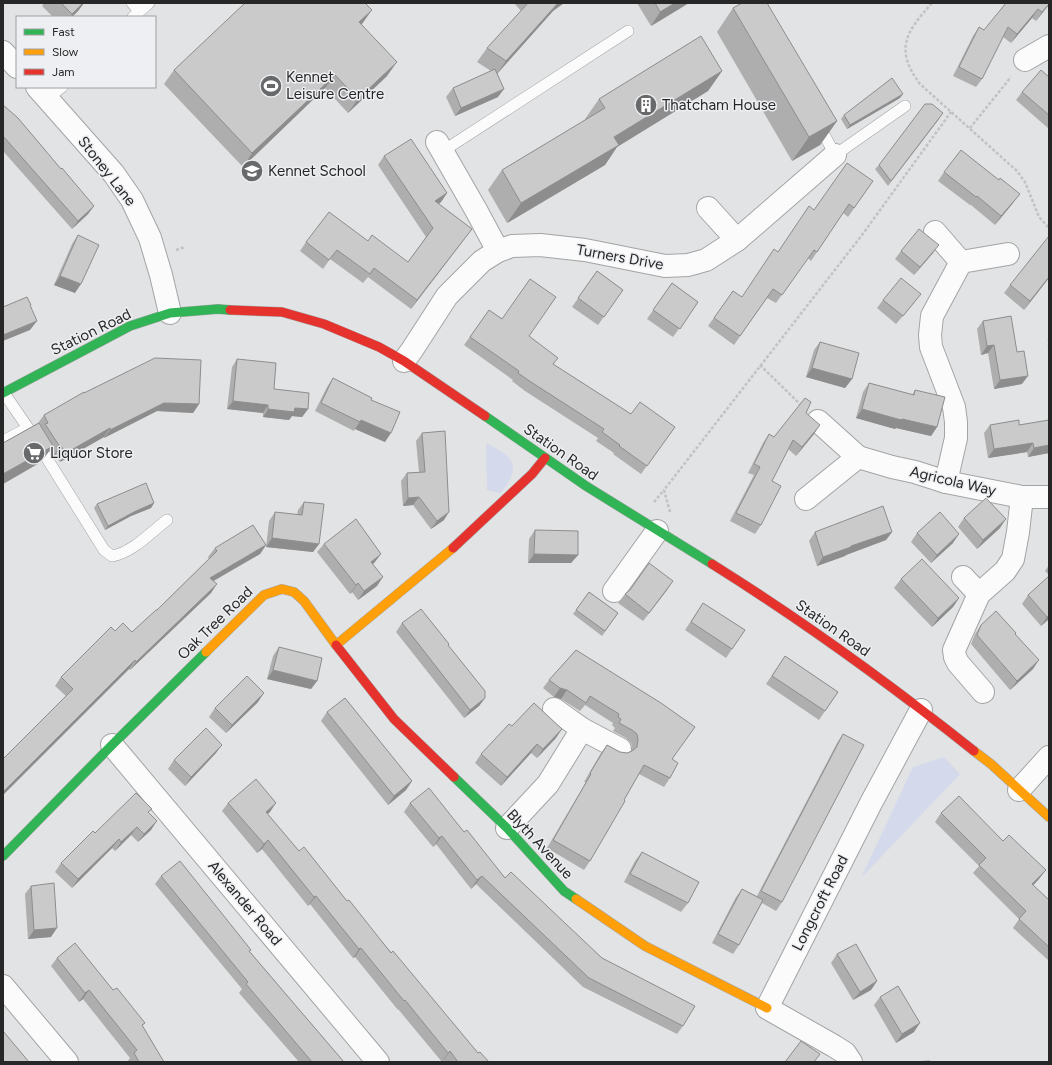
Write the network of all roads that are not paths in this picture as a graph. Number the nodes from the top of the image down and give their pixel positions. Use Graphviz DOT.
graph roads {
  1 [pos="149,3"];
  2 [pos="135,10"];
  3 [pos="628,31"];
  4 [pos="1049,46"];
  5 [pos="3,52"];
  6 [pos="1025,60"];
  7 [pos="16,66"];
  8 [pos="49,91"];
  9 [pos="905,106"];
  10 [pos="814,114"];
  11 [pos="440,147"];
  12 [pos="835,155"];
  13 [pos="708,208"];
  14 [pos="935,232"];
  15 [pos="737,240"];
  16 [pos="498,251"];
  17 [pos="1008,254"];
  18 [pos="961,262"];
  19 [pos="170,314"];
  20 [pos="404,361"];
  21 [pos="4,393"];
  22 [pos="818,421"];
  23 [pos="28,428"];
  24 [pos="3,441"];
  25 [pos="858,457"];
  26 [pos="545,458"];
  27 [pos="946,482"];
  28 [pos="1022,497"];
  29 [pos="1049,497"];
  30 [pos="806,498"];
  31 [pos="166,520"];
  32 [pos="664,524"];
  33 [pos="963,577"];
  34 [pos="614,590"];
  35 [pos="979,594"];
  36 [pos="336,645"];
  37 [pos="983,692"];
  38 [pos="554,709"];
  39 [pos="922,710"];
  40 [pos="582,729"];
  41 [pos="112,745"];
  42 [pos="620,749"];
  43 [pos="1049,757"];
  44 [pos="1019,790"];
  45 [pos="1049,817"];
  46 [pos="507,828"];
  47 [pos="3,856"];
  48 [pos="3,986"];
  49 [pos="767,1008"];
  50 [pos="67,1062"];
  51 [pos="378,1062"];
  52 [pos="851,1062"];
  1 -- 2 [label="lane"];
  3 -- 11 [label="lane"];
  4 -- 6 [label="street"];
  5 -- 7 [label="street"];
  8 -- 19 [label="street, Stoney Lane"];
  9 -- 12 [label="lane"];
  10 -- 12 [label="lane"];
  11 -- 16 [label="street"];
  12 -- 15 [label="street, Turners Drive"];
  13 -- 15 [label="street"];
  14 -- 18 [label="street"];
  15 -- 16 [label="street, Turners Drive"];
  16 -- 20 [label="street, Turners Drive"];
  17 -- 18 [label="street"];
  18 -- 27 [label="street"];
  19 -- 20 [label="street, Station Road"];
  19 -- 21 [label="street, Station Road"];
  20 -- 26 [label="street, Station Road"];
  21 -- 23 [label="lane"];
  22 -- 25 [label="street, Agricola Way"];
  23 -- 24 [label="lane"];
  23 -- 31 [label="lane"];
  25 -- 27 [label="street, Agricola Way"];
  25 -- 30 [label="street"];
  26 -- 32 [label="street, Station Road"];
  26 -- 36 [label="street"];
  27 -- 28 [label="street, Agricola Way"];
  28 -- 29 [label="street, Agricola Way"];
  28 -- 35 [label="street"];
  32 -- 34 [label="street"];
  32 -- 39 [label="street, Station Road"];
  33 -- 35 [label="street"];
  35 -- 37 [label="street"];
  36 -- 41 [label="street, Oak Tree Road"];
  36 -- 46 [label="street, Blyth Avenue"];
  38 -- 40 [label="street"];
  39 -- 44 [label="street, Station Road"];
  39 -- 49 [label="street, Longcroft Road"];
  40 -- 42 [label="street"];
  40 -- 46 [label="street"];
  41 -- 47 [label="street, Oak Tree Road"];
  41 -- 51 [label="street, Alexander Road"];
  43 -- 44 [label="street"];
  44 -- 45 [label="street, Station Road"];
  46 -- 49 [label="street, Blyth Avenue"];
  48 -- 50 [label="street"];
  49 -- 52 [label="street"];
}
